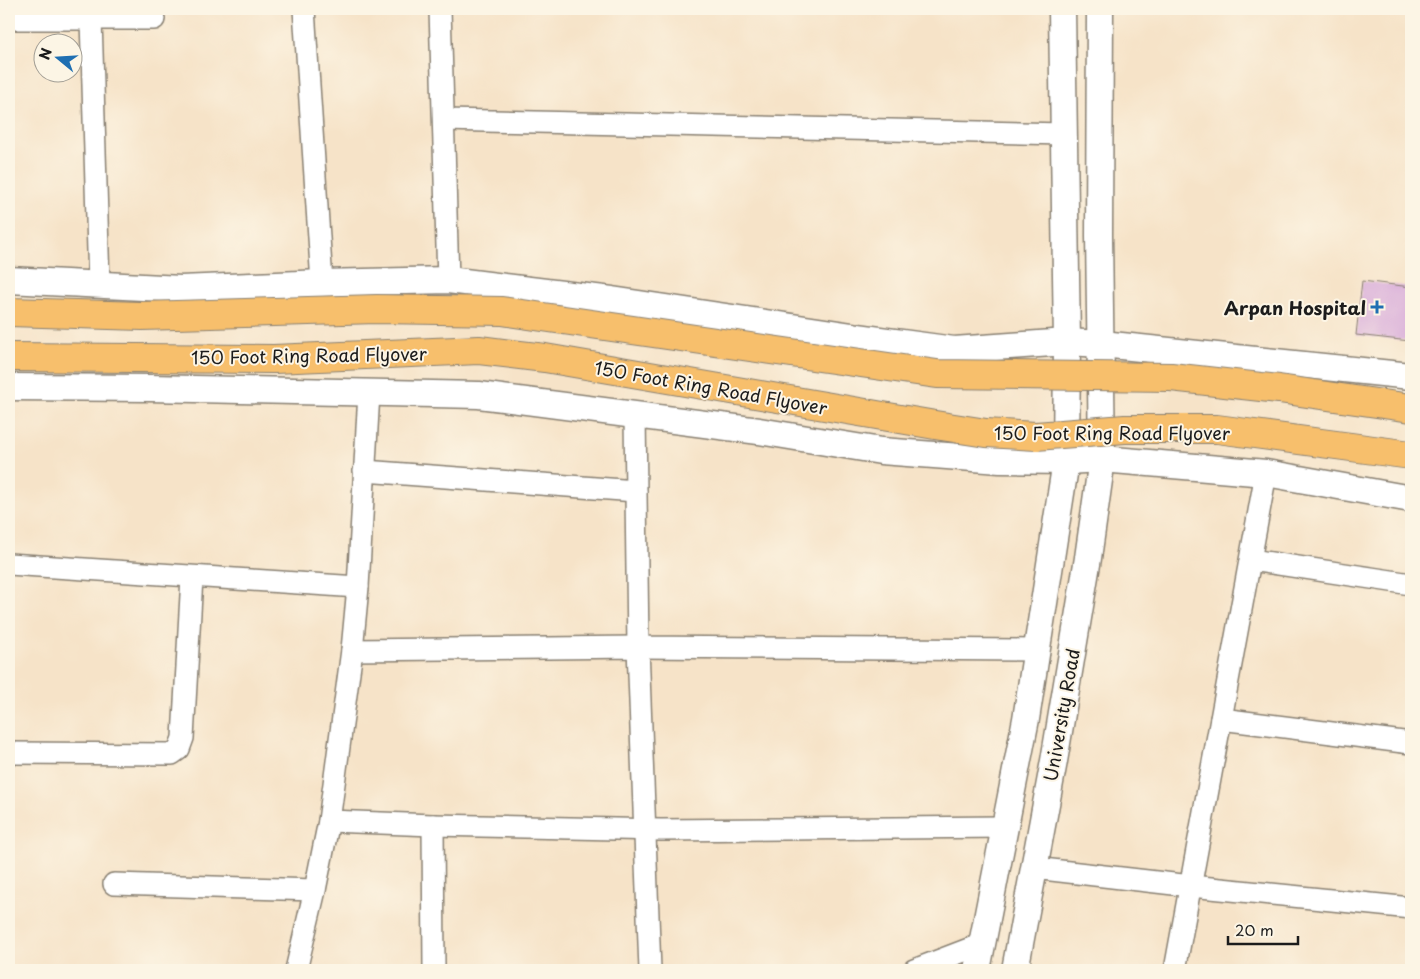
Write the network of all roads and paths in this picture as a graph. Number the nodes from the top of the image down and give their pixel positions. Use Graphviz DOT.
graph roads {
  1 [pos="304,9"];
  2 [pos="440,9"];
  3 [pos="1062,9"];
  4 [pos="1100,9"];
  5 [pos="9,19"];
  6 [pos="91,19"];
  7 [pos="154,19"];
  8 [pos="444,120"];
  9 [pos="1064,134"];
  10 [pos="9,280"];
  11 [pos="448,280"];
  12 [pos="322,283"];
  13 [pos="99,284"];
  14 [pos="9,312"];
  15 [pos="1068,342"];
  16 [pos="1102,344"];
  17 [pos="9,357"];
  18 [pos="1411,376"];
  19 [pos="9,387"];
  20 [pos="369,393"];
  21 [pos="1411,408"];
  22 [pos="635,415"];
  23 [pos="1411,455"];
  24 [pos="1102,459"];
  25 [pos="1066,461"];
  26 [pos="364,471"];
  27 [pos="1266,473"];
  28 [pos="636,491"];
  29 [pos="1411,499"];
  30 [pos="1251,560"];
  31 [pos="9,564"];
  32 [pos="192,577"];
  33 [pos="1411,584"];
  34 [pos="358,587"];
  35 [pos="638,647"];
  36 [pos="352,650"];
  37 [pos="1036,650"];
  38 [pos="1221,719"];
  39 [pos="1411,743"];
  40 [pos="9,753"];
  41 [pos="329,821"];
  42 [pos="433,826"];
  43 [pos="1005,827"];
  44 [pos="644,829"];
  45 [pos="1034,868"];
  46 [pos="114,884"];
  47 [pos="1191,886"];
  48 [pos="315,890"];
  49 [pos="1411,908"];
  50 [pos="982,944"];
  51 [pos="296,970"];
  52 [pos="434,970"];
  53 [pos="650,970"];
  54 [pos="914,970"];
  55 [pos="976,970"];
  56 [pos="1015,970"];
  57 [pos="1175,970"];
  1 -- 12 [label="street"];
  2 -- 8 [label="street"];
  3 -- 9 [label="street, University Road"];
  4 -- 16 [label="street, University Road"];
  5 -- 6 [label="street"];
  6 -- 7 [label="street"];
  6 -- 13 [label="street"];
  8 -- 9 [label="street"];
  8 -- 11 [label="street"];
  9 -- 15 [label="street, University Road"];
  10 -- 13 [label="street"];
  11 -- 12 [label="street"];
  11 -- 15 [label="street"];
  12 -- 13 [label="street"];
  14 -- 21 [label="highway, bridge"];
  15 -- 16 [label="street"];
  15 -- 25 [label="street, University Road"];
  16 -- 18 [label="street"];
  16 -- 24 [label="street, University Road"];
  17 -- 23 [label="highway, 150 Foot Ring Road Flyover, bridge"];
  19 -- 20 [label="street"];
  20 -- 22 [label="street"];
  20 -- 26 [label="street"];
  22 -- 25 [label="street"];
  22 -- 28 [label="street"];
  24 -- 25 [label="street"];
  24 -- 27 [label="street"];
  24 -- 45 [label="street, University Road"];
  25 -- 37 [label="street, University Road"];
  26 -- 28 [label="street"];
  26 -- 34 [label="street"];
  27 -- 29 [label="street"];
  27 -- 30 [label="street"];
  28 -- 35 [label="street"];
  30 -- 33 [label="street"];
  30 -- 38 [label="street"];
  31 -- 32 [label="street"];
  32 -- 34 [label="street"];
  32 -- 40 [label="street"];
  34 -- 36 [label="street"];
  35 -- 36 [label="street"];
  35 -- 37 [label="street"];
  35 -- 44 [label="street"];
  36 -- 41 [label="street"];
  37 -- 43 [label="street, University Road"];
  38 -- 39 [label="street"];
  38 -- 47 [label="street"];
  41 -- 42 [label="street"];
  41 -- 48 [label="street"];
  42 -- 44 [label="street"];
  42 -- 52 [label="street"];
  43 -- 44 [label="street"];
  43 -- 50 [label="street, University Road"];
  44 -- 53 [label="street"];
  45 -- 47 [label="street"];
  45 -- 56 [label="street, University Road"];
  46 -- 48 [label="street"];
  47 -- 49 [label="street"];
  47 -- 57 [label="street"];
  48 -- 51 [label="street"];
  50 -- 54 [label="street"];
  50 -- 55 [label="street, University Road"];
}
